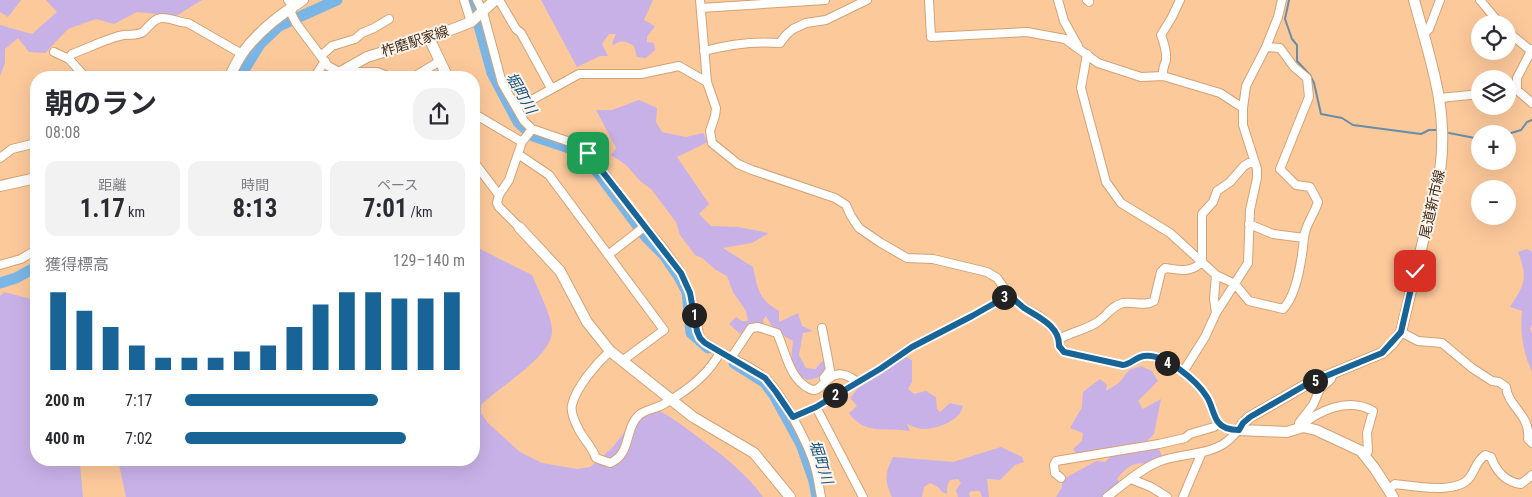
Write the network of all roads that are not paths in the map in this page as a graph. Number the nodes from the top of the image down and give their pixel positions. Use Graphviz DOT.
graph roads {
  1 [pos="303,0"];
  2 [pos="464,0"];
  3 [pos="477,0"];
  4 [pos="497,0"];
  5 [pos="825,0"];
  6 [pos="867,0"];
  7 [pos="929,0"];
  8 [pos="1058,0"];
  9 [pos="1180,0"];
  10 [pos="1282,0"];
  11 [pos="1414,0"];
  12 [pos="1440,0"];
  13 [pos="1480,0"];
  14 [pos="701,4"];
  15 [pos="291,7"];
  16 [pos="1492,15"];
  17 [pos="477,17"];
  18 [pos="389,19"];
  19 [pos="1423,35"];
  20 [pos="429,38"];
  21 [pos="1516,38"];
  22 [pos="1266,47"];
  23 [pos="1531,50"];
  24 [pos="704,51"];
  25 [pos="54,52"];
  26 [pos="1084,52"];
  27 [pos="242,54"];
  28 [pos="69,59"];
  29 [pos="323,59"];
  30 [pos="440,61"];
  31 [pos="80,71"];
  32 [pos="233,71"];
  33 [pos="317,71"];
  34 [pos="332,71"];
  35 [pos="345,71"];
  36 [pos="424,71"];
  37 [pos="445,71"];
  38 [pos="1163,76"];
  39 [pos="707,82"];
  40 [pos="551,88"];
  41 [pos="1517,90"];
  42 [pos="1471,95"];
  43 [pos="1440,98"];
  44 [pos="1532,103"];
  45 [pos="517,108"];
  46 [pos="1243,108"];
  47 [pos="480,117"];
  48 [pos="532,129"];
  49 [pos="523,140"];
  50 [pos="30,144"];
  51 [pos="518,154"];
  52 [pos="0,158"];
  53 [pos="1254,160"];
  54 [pos="480,170"];
  55 [pos="30,179"];
  56 [pos="0,186"];
  57 [pos="500,195"];
  58 [pos="1249,224"];
  59 [pos="519,227"];
  60 [pos="644,227"];
  61 [pos="1304,238"];
  62 [pos="30,254"];
  63 [pos="608,255"];
  64 [pos="1202,262"];
  65 [pos="0,265"];
  66 [pos="1216,275"];
  67 [pos="1235,284"];
  68 [pos="1009,295"];
  69 [pos="1216,313"];
  70 [pos="822,328"];
  71 [pos="1401,332"];
  72 [pos="1059,340"];
  73 [pos="610,350"];
  74 [pos="720,352"];
  75 [pos="731,358"];
  76 [pos="622,362"];
  77 [pos="1183,372"];
  78 [pos="1333,374"];
  79 [pos="856,381"];
  80 [pos="825,382"];
  81 [pos="671,399"];
  82 [pos="816,407"];
  83 [pos="793,417"];
  84 [pos="1218,423"];
  85 [pos="1300,428"];
  86 [pos="1239,430"];
  87 [pos="1532,443"];
  88 [pos="1202,452"];
  89 [pos="1365,456"];
  90 [pos="1532,475"];
  91 [pos="1061,478"];
  92 [pos="1131,479"];
  93 [pos="1390,493"];
  94 [pos="790,497"];
  95 [pos="821,497"];
  96 [pos="863,497"];
  97 [pos="1107,497"];
  98 [pos="1166,497"];
  99 [pos="1183,497"];
  1 -- 15 [label="main road"];
  2 -- 17 [label="street"];
  3 -- 17 [label="street"];
  4 -- 17 [label="main road, 柞磨駅家線"];
  4 -- 40 [label="street"];
  5 -- 14 [label="street"];
  6 -- 24 [label="street"];
  7 -- 26 [label="street"];
  8 -- 26 [label="street"];
  9 -- 38 [label="street"];
  10 -- 22 [label="street"];
  11 -- 19 [label="main road, 尾道新市線"];
  12 -- 19 [label="street"];
  13 -- 16 [label="street"];
  14 -- 24 [label="street"];
  15 -- 27 [label="main road"];
  15 -- 29 [label="street"];
  17 -- 20 [label="main road, 柞磨駅家線"];
  17 -- 45 [label="street"];
  18 -- 29 [label="street"];
  19 -- 43 [label="main road, 尾道新市線"];
  20 -- 30 [label="main road"];
  20 -- 35 [label="main road, 柞磨駅家線"];
  21 -- 23 [label="street"];
  22 -- 46 [label="street"];
  22 -- 61 [label="street"];
  23 -- 41 [label="street"];
  24 -- 39 [label="street"];
  25 -- 28 [label="street"];
  26 -- 38 [label="street"];
  26 -- 64 [label="street"];
  27 -- 28 [label="street"];
  27 -- 32 [label="main road"];
  28 -- 31 [label="street"];
  29 -- 33 [label="street"];
  29 -- 34 [label="street"];
  30 -- 36 [label="street"];
  30 -- 37 [label="main road"];
  38 -- 46 [label="street"];
  39 -- 40 [label="street"];
  39 -- 68 [label="street"];
  40 -- 45 [label="street"];
  41 -- 44 [label="street"];
  42 -- 43 [label="street"];
  43 -- 71 [label="main road, 尾道新市線"];
  45 -- 48 [label="street"];
  46 -- 53 [label="street"];
  47 -- 49 [label="street"];
  48 -- 49 [label="street"];
  48 -- 60 [label="street"];
  49 -- 51 [label="street"];
  50 -- 52 [label="street"];
  51 -- 57 [label="street"];
  51 -- 63 [label="street"];
  53 -- 58 [label="street"];
  53 -- 64 [label="street"];
  54 -- 57 [label="street"];
  55 -- 56 [label="main road"];
  57 -- 59 [label="street"];
  58 -- 61 [label="street"];
  58 -- 67 [label="street"];
  59 -- 73 [label="main road"];
  60 -- 63 [label="street"];
  60 -- 74 [label="street"];
  61 -- 67 [label="street"];
  62 -- 65 [label="street"];
  63 -- 76 [label="street"];
  64 -- 66 [label="street"];
  64 -- 72 [label="street"];
  66 -- 67 [label="street"];
  66 -- 69 [label="street"];
  67 -- 69 [label="street"];
  68 -- 72 [label="street"];
  68 -- 79 [label="street"];
  69 -- 77 [label="street"];
  70 -- 80 [label="street"];
  71 -- 78 [label="main road, 尾道新市線"];
  71 -- 87 [label="street"];
  72 -- 77 [label="street"];
  73 -- 76 [label="main road"];
  73 -- 81 [label="street"];
  74 -- 75 [label="street"];
  74 -- 81 [label="street"];
  75 -- 80 [label="street"];
  75 -- 83 [label="street"];
  76 -- 81 [label="main road"];
  77 -- 84 [label="street"];
  78 -- 85 [label="street"];
  78 -- 86 [label="main road, 尾道新市線"];
  79 -- 80 [label="street"];
  79 -- 82 [label="street"];
  81 -- 94 [label="main road"];
  82 -- 83 [label="street"];
  82 -- 96 [label="street"];
  83 -- 95 [label="street"];
  84 -- 86 [label="street"];
  84 -- 91 [label="street"];
  85 -- 86 [label="main road"];
  85 -- 89 [label="main road"];
  85 -- 89 [label="street"];
  86 -- 88 [label="street"];
  88 -- 92 [label="street"];
  88 -- 99 [label="street"];
  89 -- 93 [label="main road"];
  90 -- 93 [label="street"];
  92 -- 97 [label="street"];
  92 -- 98 [label="street"];
}
